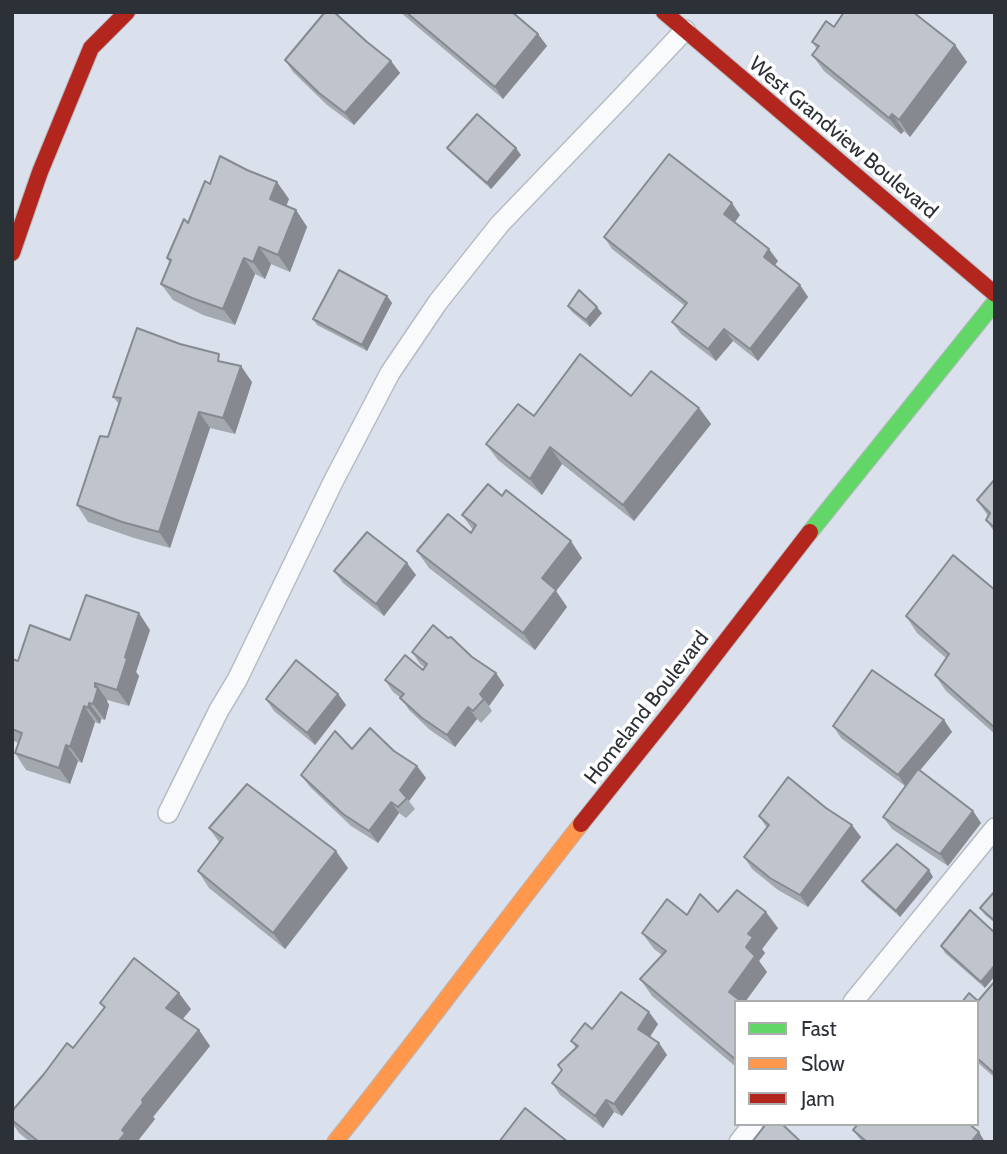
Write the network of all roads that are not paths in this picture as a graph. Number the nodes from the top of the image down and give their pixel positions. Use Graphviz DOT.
graph roads {
  1 [pos="127,12"];
  2 [pos="664,12"];
  3 [pos="685,30"];
  4 [pos="12,253"];
  5 [pos="995,294"];
  6 [pos="995,302"];
  7 [pos="168,813"];
  8 [pos="995,828"];
  9 [pos="855,1000"];
  10 [pos="751,1126"];
  11 [pos="335,1142"];
  12 [pos="739,1142"];
  1 -- 4 [label="street"];
  2 -- 3 [label="street, West Grandview Boulevard"];
  3 -- 5 [label="street, West Grandview Boulevard"];
  3 -- 7 [label="lane"];
  6 -- 11 [label="street, Homeland Boulevard"];
  8 -- 9 [label="lane"];
  10 -- 12 [label="lane"];
}
